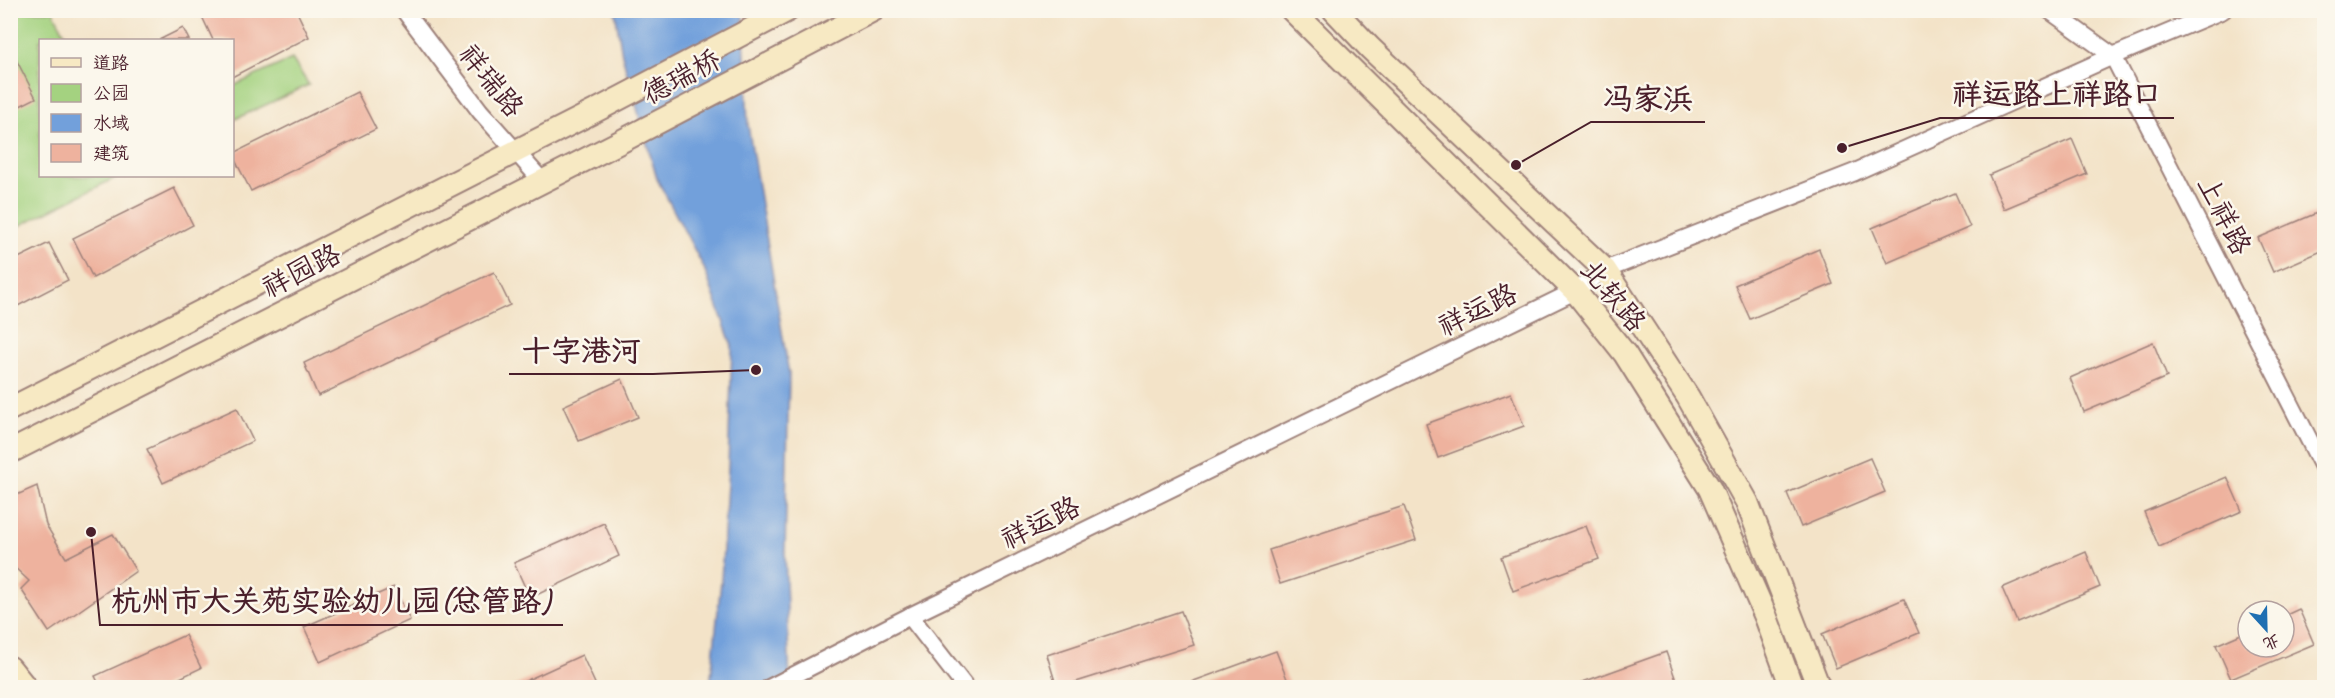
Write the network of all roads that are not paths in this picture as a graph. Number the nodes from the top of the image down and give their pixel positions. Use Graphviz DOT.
graph roads {
  1 [pos="404,10"];
  2 [pos="788,10"];
  3 [pos="873,10"];
  4 [pos="1292,10"];
  5 [pos="1334,10"];
  6 [pos="2049,10"];
  7 [pos="2223,10"];
  8 [pos="2113,56"];
  9 [pos="603,107"];
  10 [pos="621,142"];
  11 [pos="515,151"];
  12 [pos="542,181"];
  13 [pos="1605,270"];
  14 [pos="1575,291"];
  15 [pos="10,409"];
  16 [pos="10,452"];
  17 [pos="2325,469"];
  18 [pos="910,616"];
  19 [pos="10,668"];
  20 [pos="26,687"];
  21 [pos="769,687"];
  22 [pos="966,687"];
  23 [pos="1792,687"];
  24 [pos="1819,687"];
  1 -- 11 [label="street, 祥瑞路"];
  2 -- 9 [label="main road, 德瑞桥"];
  3 -- 10 [label="main road, 德瑞桥"];
  4 -- 14 [label="main road, 北软路"];
  5 -- 13 [label="main road, 北软路"];
  6 -- 8 [label="street, 上祥路"];
  7 -- 8 [label="street, 祥运路"];
  8 -- 13 [label="street, 祥运路"];
  8 -- 17 [label="street, 上祥路"];
  9 -- 11 [label="main road, 祥园路"];
  10 -- 12 [label="main road, 祥园路"];
  11 -- 12 [label="street, 祥瑞路"];
  11 -- 15 [label="main road, 祥园路"];
  12 -- 16 [label="main road, 祥园路"];
  13 -- 14 [label="street, 祥运路"];
  13 -- 24 [label="main road, 北软路"];
  14 -- 18 [label="street, 祥运路"];
  14 -- 23 [label="main road, 北软路"];
  18 -- 21 [label="street, 祥运路"];
  18 -- 22 [label="street"];
  19 -- 20 [label="main road"];
}
